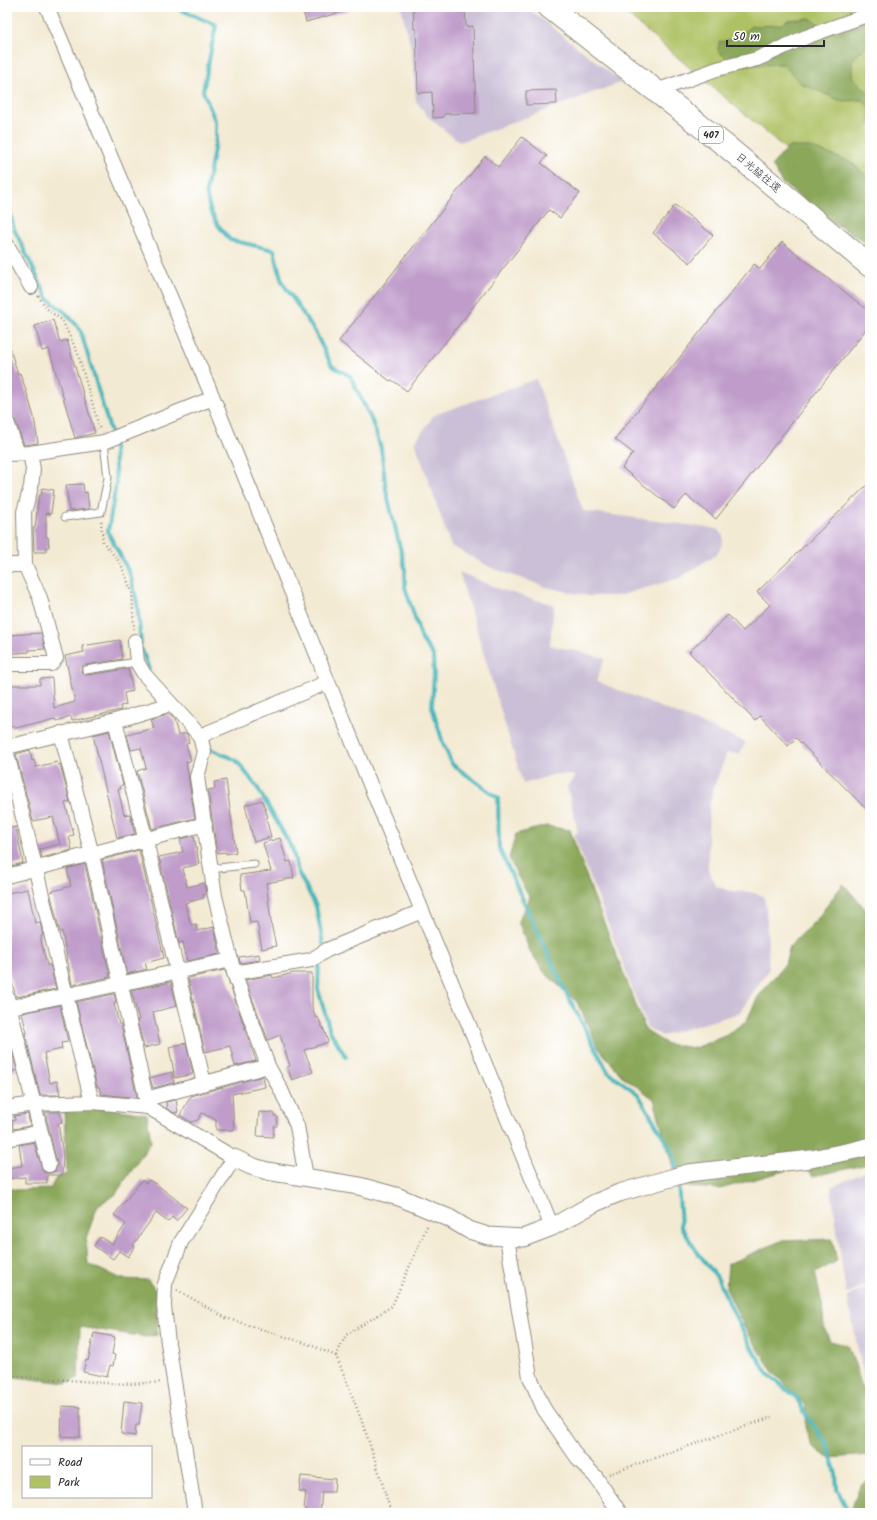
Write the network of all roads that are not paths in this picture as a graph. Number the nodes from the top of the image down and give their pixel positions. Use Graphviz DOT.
graph roads {
  1 [pos="47,7"];
  2 [pos="549,7"];
  3 [pos="870,14"];
  4 [pos="656,91"];
  5 [pos="7,245"];
  6 [pos="870,266"];
  7 [pos="31,286"];
  8 [pos="213,398"];
  9 [pos="7,422"];
  10 [pos="104,442"];
  11 [pos="19,454"];
  12 [pos="65,517"];
  13 [pos="7,565"];
  14 [pos="26,565"];
  15 [pos="135,641"];
  16 [pos="137,662"];
  17 [pos="7,664"];
  18 [pos="86,670"];
  19 [pos="328,682"];
  20 [pos="170,704"];
  21 [pos="115,721"];
  22 [pos="61,733"];
  23 [pos="200,736"];
  24 [pos="7,747"];
  25 [pos="7,754"];
  26 [pos="205,824"];
  27 [pos="146,841"];
  28 [pos="92,855"];
  29 [pos="254,864"];
  30 [pos="37,869"];
  31 [pos="210,869"];
  32 [pos="7,876"];
  33 [pos="422,911"];
  34 [pos="233,966"];
  35 [pos="177,972"];
  36 [pos="120,984"];
  37 [pos="65,995"];
  38 [pos="8,1005"];
  39 [pos="14,1054"];
  40 [pos="268,1066"];
  41 [pos="204,1083"];
  42 [pos="92,1102"];
  43 [pos="147,1103"];
  44 [pos="34,1104"];
  45 [pos="7,1108"];
  46 [pos="40,1132"];
  47 [pos="7,1139"];
  48 [pos="870,1146"];
  49 [pos="234,1158"];
  50 [pos="49,1165"];
  51 [pos="306,1177"];
  52 [pos="552,1227"];
  53 [pos="508,1238"];
  54 [pos="195,1513"];
  55 [pos="620,1513"];
  1 -- 8 [label="street"];
  2 -- 4 [label="highway, 日光脇往還 / 407"];
  3 -- 4 [label="street"];
  4 -- 6 [label="highway, 日光脇往還 / 407"];
  5 -- 7 [label="street"];
  8 -- 10 [label="street"];
  8 -- 19 [label="street"];
  9 -- 11 [label="street"];
  10 -- 11 [label="street"];
  10 -- 12 [label="lane"];
  11 -- 14 [label="street"];
  13 -- 14 [label="street"];
  14 -- 17 [label="street"];
  15 -- 16 [label="street"];
  16 -- 18 [label="lane"];
  16 -- 20 [label="street"];
  19 -- 23 [label="street"];
  19 -- 33 [label="street"];
  20 -- 21 [label="street"];
  20 -- 23 [label="street"];
  21 -- 22 [label="street"];
  21 -- 27 [label="street"];
  22 -- 24 [label="street"];
  22 -- 28 [label="street"];
  23 -- 26 [label="street"];
  25 -- 30 [label="street"];
  26 -- 27 [label="street"];
  26 -- 31 [label="street"];
  27 -- 28 [label="street"];
  27 -- 35 [label="street"];
  28 -- 30 [label="street"];
  28 -- 36 [label="street"];
  29 -- 31 [label="lane"];
  30 -- 32 [label="street"];
  30 -- 37 [label="street"];
  31 -- 34 [label="street"];
  33 -- 34 [label="street"];
  33 -- 52 [label="street"];
  34 -- 35 [label="street"];
  34 -- 40 [label="street"];
  35 -- 36 [label="street"];
  35 -- 41 [label="street"];
  36 -- 37 [label="street"];
  36 -- 43 [label="street"];
  37 -- 38 [label="street"];
  37 -- 42 [label="street"];
  38 -- 39 [label="street"];
  39 -- 44 [label="street"];
  40 -- 41 [label="street"];
  40 -- 51 [label="street"];
  41 -- 43 [label="street"];
  42 -- 43 [label="street"];
  42 -- 44 [label="street"];
  43 -- 49 [label="street"];
  44 -- 45 [label="street"];
  44 -- 46 [label="street"];
  46 -- 47 [label="street"];
  46 -- 50 [label="street"];
  48 -- 52 [label="street"];
  49 -- 51 [label="street"];
  49 -- 54 [label="street"];
  51 -- 53 [label="street"];
  52 -- 53 [label="street"];
  53 -- 55 [label="street"];
}
